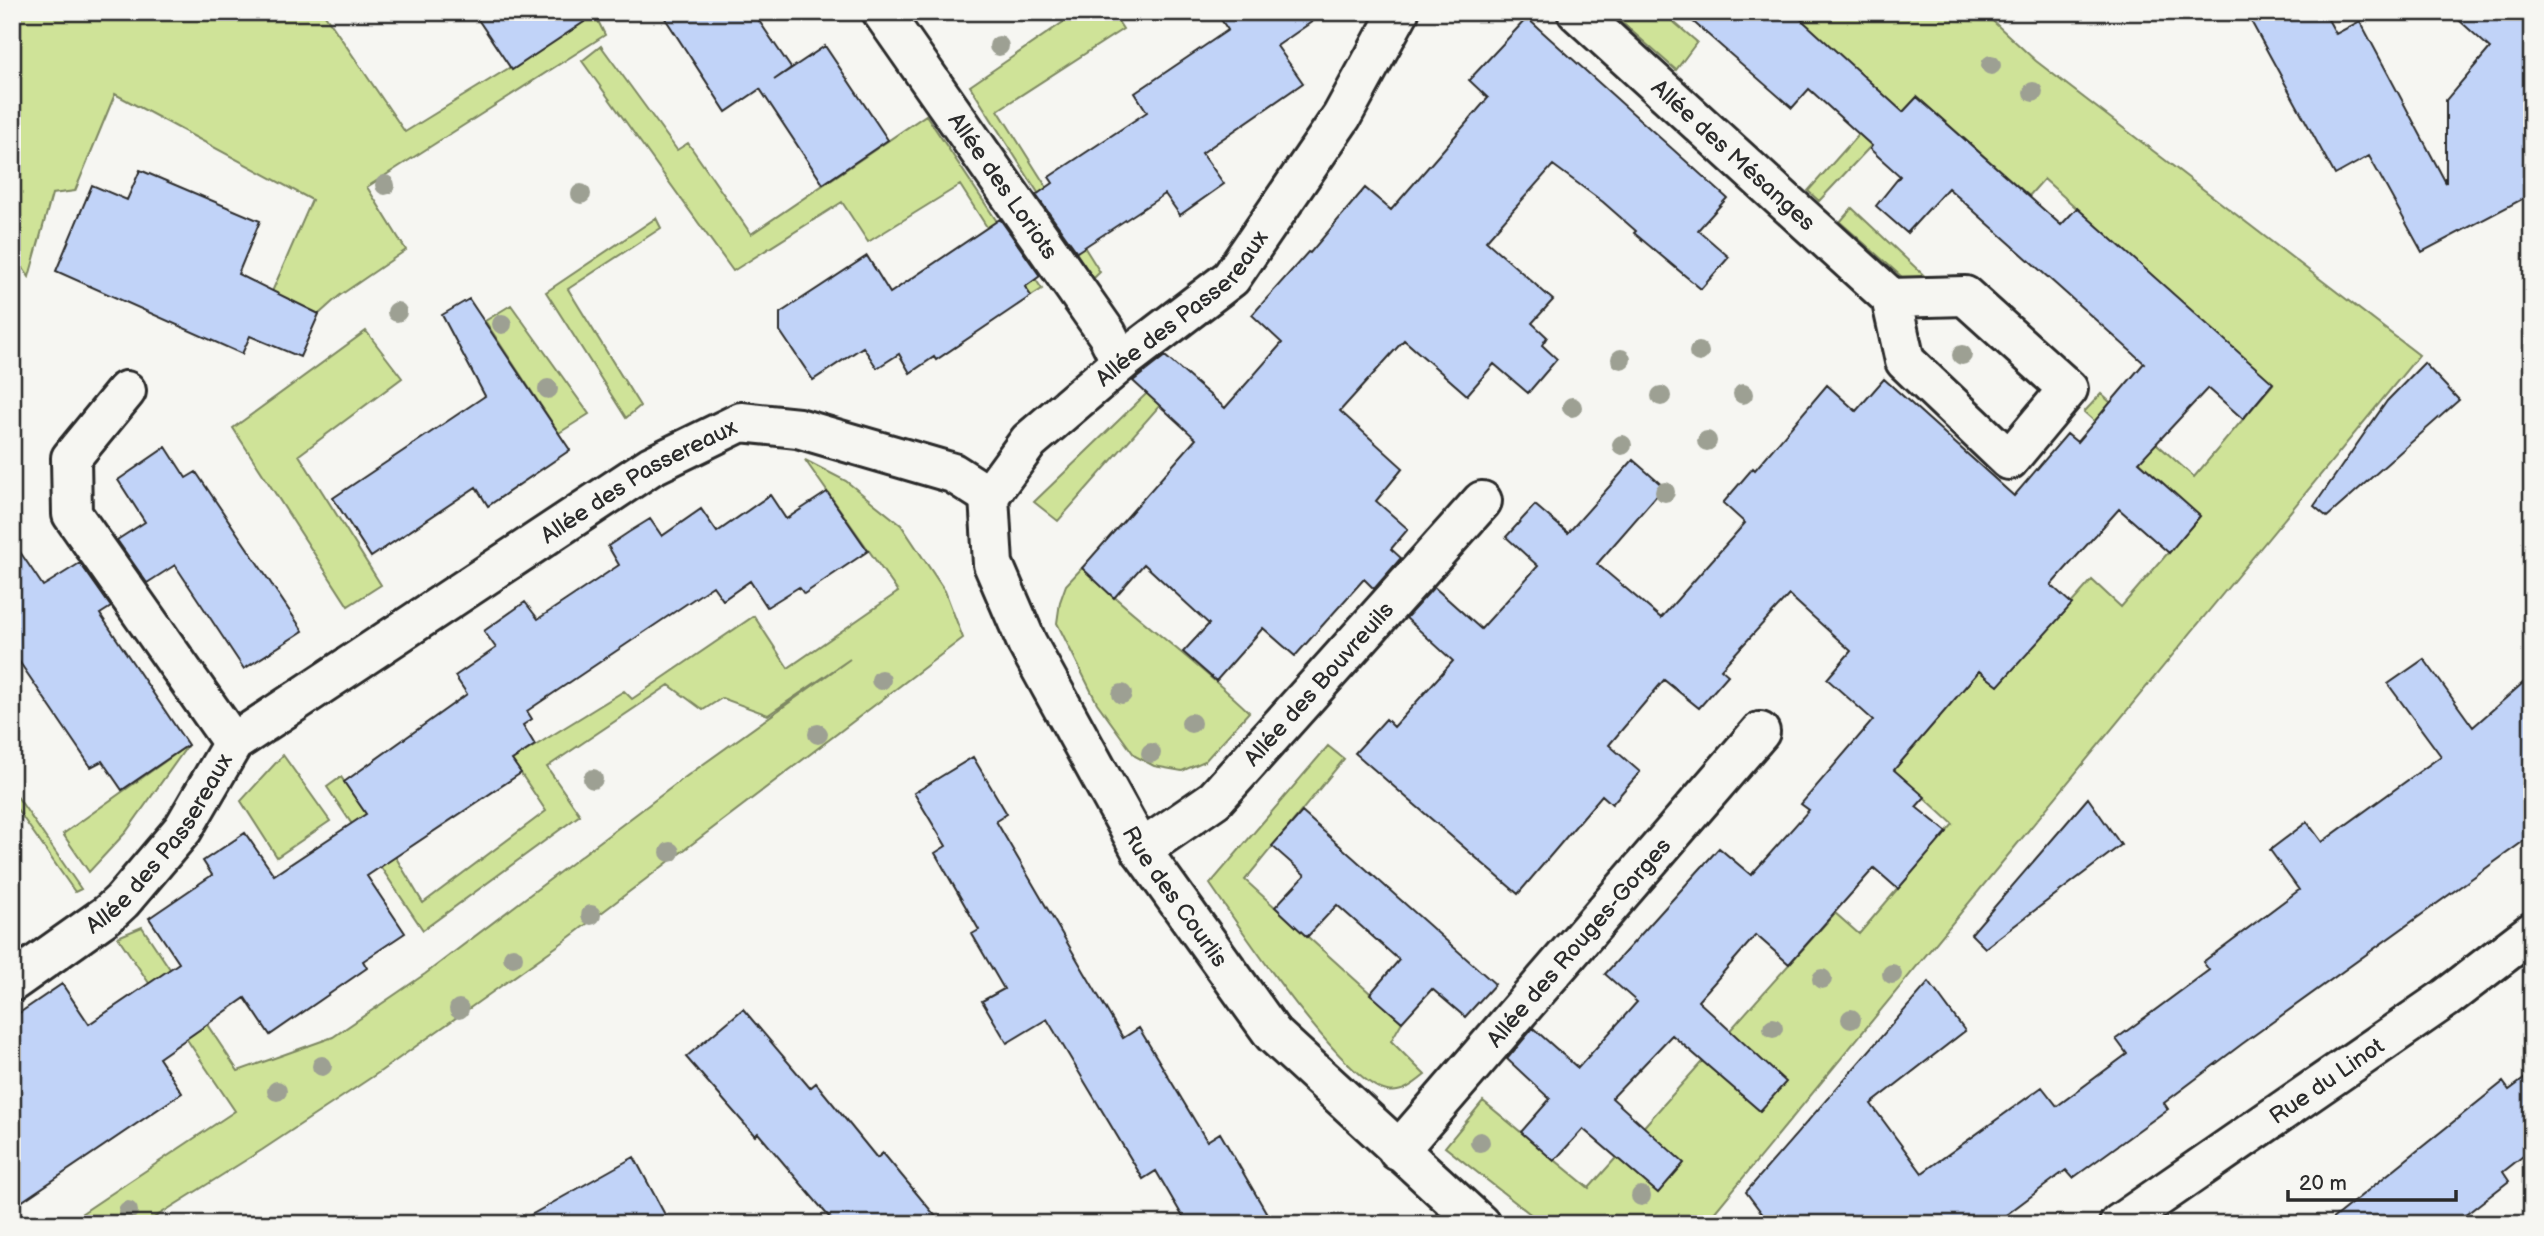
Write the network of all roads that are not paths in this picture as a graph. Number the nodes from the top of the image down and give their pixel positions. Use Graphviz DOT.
graph roads {
  1 [pos="882,12"];
  2 [pos="1399,12"];
  3 [pos="1577,12"];
  4 [pos="1891,298"];
  5 [pos="1121,362"];
  6 [pos="126,390"];
  7 [pos="989,496"];
  8 [pos="1482,501"];
  9 [pos="1760,732"];
  10 [pos="233,743"];
  11 [pos="1141,850"];
  12 [pos="2532,932"];
  13 [pos="12,982"];
  14 [pos="1398,1151"];
  15 [pos="1468,1220"];
  16 [pos="2119,1224"];
  1 -- 5 [label="street, Allée des Loriots"];
  2 -- 5 [label="street, Allée des Passereaux"];
  3 -- 4 [label="street, Allée des Mésanges"];
  4 -- 4 [label="street"];
  5 -- 7 [label="street, Allée des Passereaux"];
  6 -- 10 [label="street"];
  7 -- 10 [label="street, Allée des Passereaux"];
  7 -- 11 [label="street, Rue des Courlis"];
  8 -- 11 [label="street, Allée des Bouvreuils"];
  9 -- 14 [label="street, Allée des Rouges-Gorges"];
  10 -- 13 [label="street, Allée des Passereaux"];
  11 -- 14 [label="street, Rue des Courlis"];
  12 -- 16 [label="street, Rue du Linot"];
  14 -- 15 [label="street, Rue des Courlis"];
}
